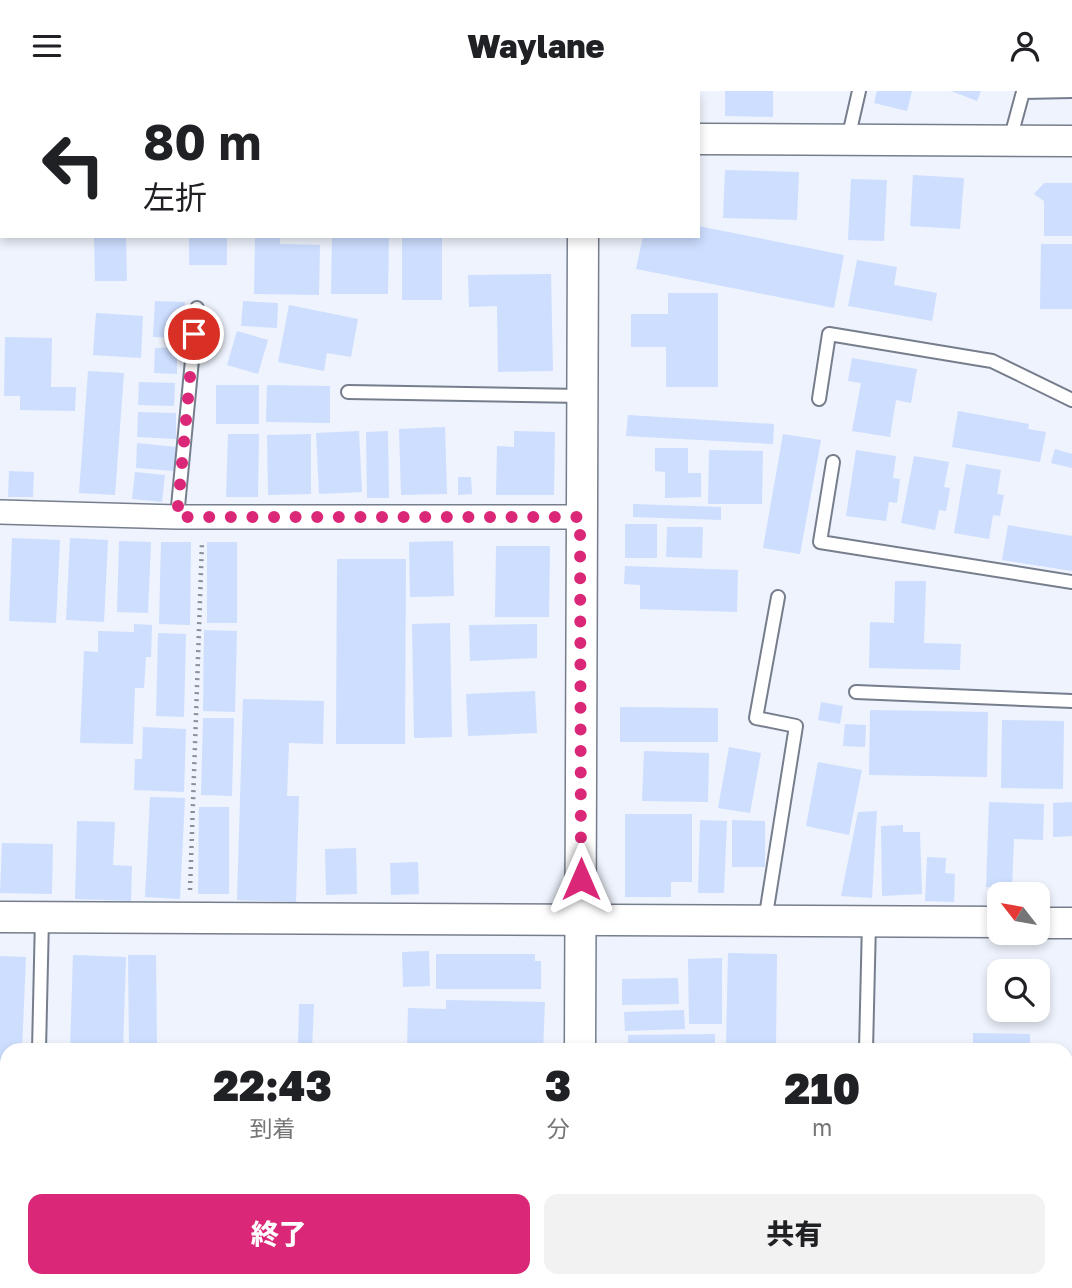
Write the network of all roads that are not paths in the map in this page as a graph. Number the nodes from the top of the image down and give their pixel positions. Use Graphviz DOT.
graph roads {
  1 [pos="859,91"];
  2 [pos="1072,91"];
  3 [pos="700,139"];
  4 [pos="848,139"];
  5 [pos="1010,140"];
  6 [pos="1072,141"];
  7 [pos="583,238"];
  8 [pos="197,308"];
  9 [pos="348,392"];
  10 [pos="582,396"];
  11 [pos="819,399"];
  12 [pos="1072,400"];
  13 [pos="833,462"];
  14 [pos="0,512"];
  15 [pos="177,517"];
  16 [pos="580,517"];
  17 [pos="1072,582"];
  18 [pos="778,597"];
  19 [pos="856,692"];
  20 [pos="1072,701"];
  21 [pos="0,917"];
  22 [pos="42,918"];
  23 [pos="581,921"];
  24 [pos="765,921"];
  25 [pos="869,922"];
  26 [pos="987,922"];
  27 [pos="1050,923"];
  28 [pos="1072,923"];
  29 [pos="39,1043"];
  30 [pos="580,1043"];
  31 [pos="866,1043"];
  1 -- 4 [label="lane"];
  2 -- 5 [label="lane"];
  3 -- 4 [label="street"];
  4 -- 5 [label="street"];
  5 -- 6 [label="street"];
  7 -- 10 [label="street"];
  8 -- 15 [label="lane"];
  9 -- 10 [label="lane"];
  10 -- 16 [label="street"];
  11 -- 12 [label="lane"];
  13 -- 17 [label="lane"];
  14 -- 15 [label="street"];
  15 -- 16 [label="street"];
  16 -- 23 [label="street"];
  18 -- 24 [label="lane"];
  19 -- 20 [label="lane"];
  21 -- 22 [label="street"];
  22 -- 23 [label="street"];
  22 -- 29 [label="lane"];
  23 -- 24 [label="street"];
  23 -- 30 [label="street"];
  24 -- 25 [label="street"];
  25 -- 26 [label="street"];
  25 -- 31 [label="lane"];
  27 -- 28 [label="street"];
}
